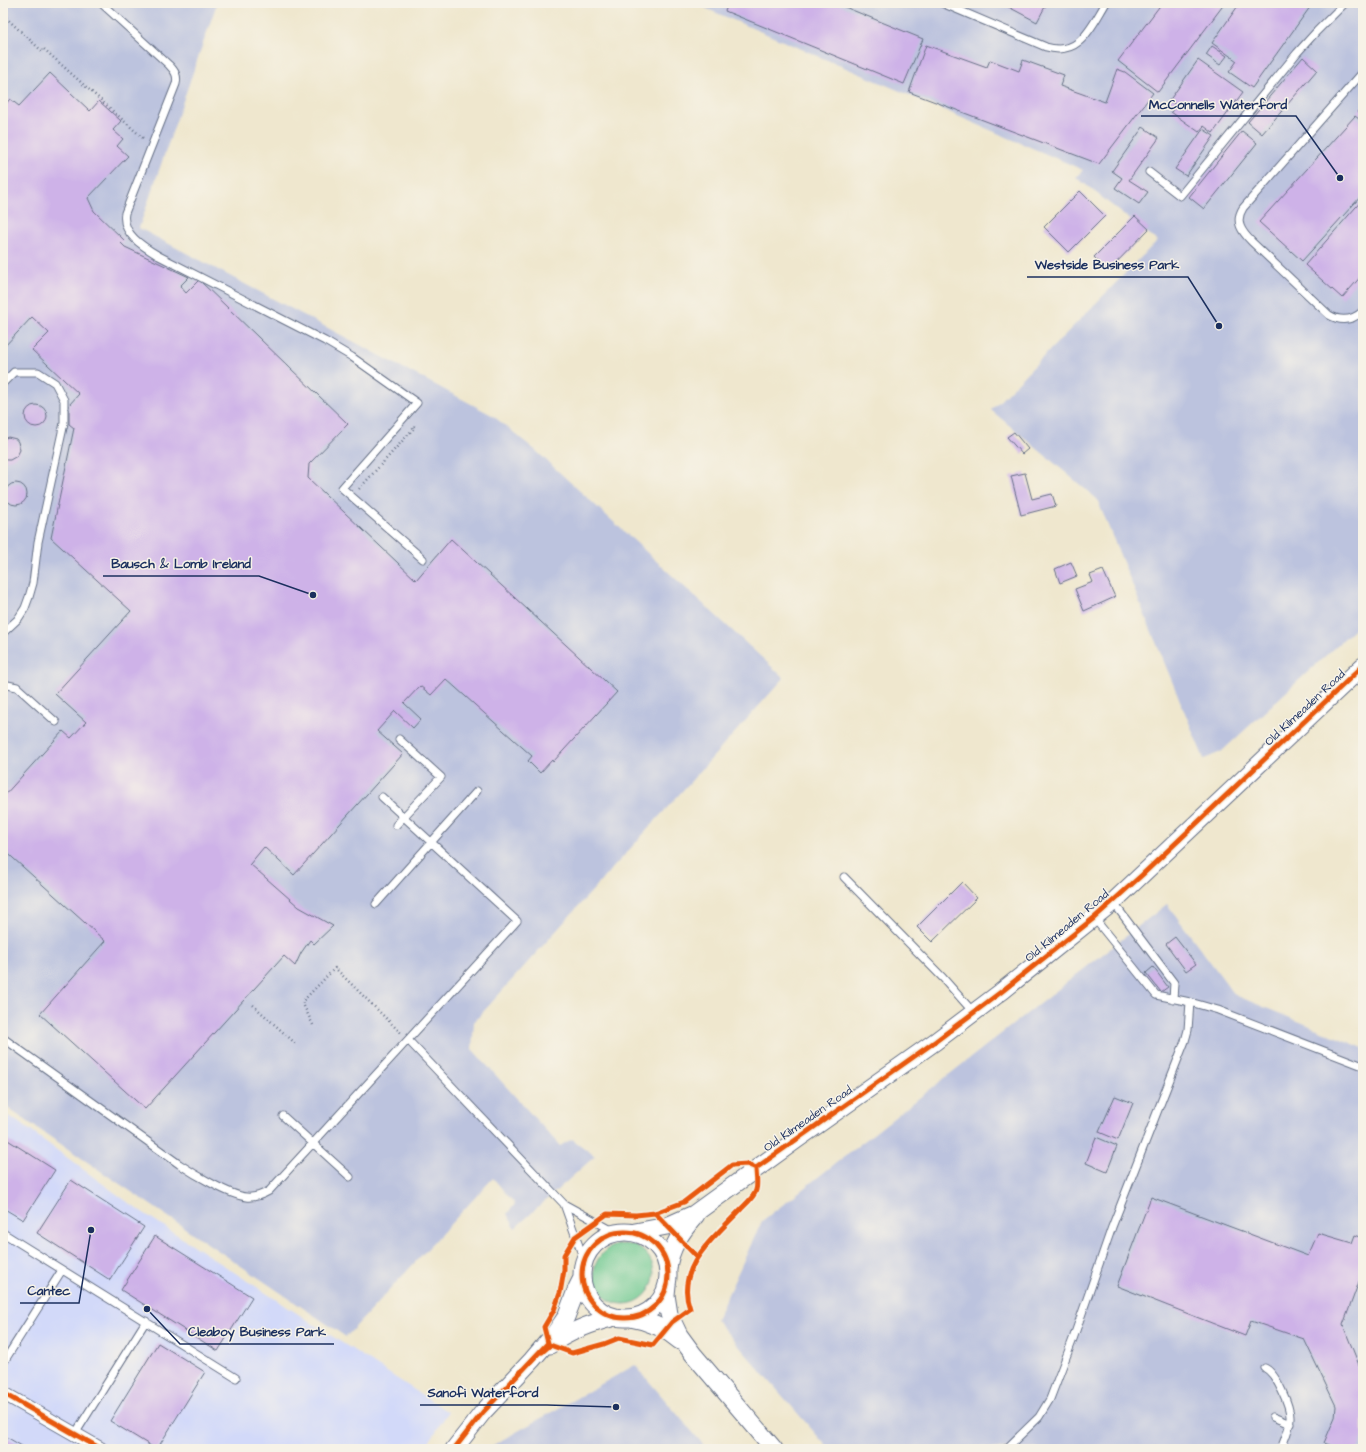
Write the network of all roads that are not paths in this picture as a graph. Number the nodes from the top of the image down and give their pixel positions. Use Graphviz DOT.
graph roads {
  1 [pos="101,3"];
  2 [pos="942,3"];
  3 [pos="1106,3"];
  4 [pos="1345,3"];
  5 [pos="1363,72"];
  6 [pos="1149,172"];
  7 [pos="1363,312"];
  8 [pos="3,383"];
  9 [pos="423,559"];
  10 [pos="3,634"];
  11 [pos="1363,666"];
  12 [pos="3,684"];
  13 [pos="56,722"];
  14 [pos="399,739"];
  15 [pos="477,791"];
  16 [pos="382,796"];
  17 [pos="404,817"];
  18 [pos="396,825"];
  19 [pos="431,842"];
  20 [pos="844,877"];
  21 [pos="1113,902"];
  22 [pos="376,904"];
  23 [pos="1094,918"];
  24 [pos="1173,999"];
  25 [pos="1190,1002"];
  26 [pos="974,1013"];
  27 [pos="3,1038"];
  28 [pos="408,1040"];
  29 [pos="1363,1066"];
  30 [pos="283,1116"];
  31 [pos="312,1143"];
  32 [pos="350,1177"];
  33 [pos="710,1203"];
  34 [pos="564,1204"];
  35 [pos="615,1232"];
  36 [pos="635,1232"];
  37 [pos="3,1233"];
  38 [pos="584,1260"];
  39 [pos="62,1270"];
  40 [pos="668,1275"];
  41 [pos="581,1280"];
  42 [pos="623,1317"];
  43 [pos="146,1321"];
  44 [pos="693,1354"];
  45 [pos="532,1360"];
  46 [pos="3,1363"];
  47 [pos="1265,1368"];
  48 [pos="236,1378"];
  49 [pos="3,1392"];
  50 [pos="1273,1417"];
  51 [pos="1290,1424"];
  52 [pos="75,1434"];
  53 [pos="101,1449"];
  54 [pos="454,1449"];
  55 [pos="774,1449"];
  56 [pos="1006,1449"];
  57 [pos="1281,1449"];
  1 -- 9 [label="lane"];
  2 -- 3 [label="lane"];
  4 -- 6 [label="lane"];
  5 -- 7 [label="lane"];
  8 -- 10 [label="lane"];
  11 -- 21 [label="street, Old Kilmeaden Road"];
  12 -- 13 [label="lane"];
  14 -- 17 [label="lane"];
  15 -- 19 [label="lane"];
  16 -- 17 [label="lane"];
  17 -- 18 [label="lane"];
  17 -- 19 [label="lane"];
  19 -- 22 [label="lane"];
  19 -- 28 [label="lane"];
  20 -- 26 [label="lane"];
  21 -- 23 [label="street, Old Kilmeaden Road"];
  21 -- 24 [label="lane"];
  23 -- 24 [label="lane"];
  23 -- 26 [label="street, Old Kilmeaden Road"];
  24 -- 25 [label="lane"];
  25 -- 29 [label="lane"];
  25 -- 56 [label="lane"];
  26 -- 33 [label="street, Old Kilmeaden Road"];
  27 -- 31 [label="lane"];
  28 -- 31 [label="lane"];
  28 -- 34 [label="lane"];
  30 -- 31 [label="lane"];
  31 -- 32 [label="lane"];
  33 -- 36 [label="street, Old Kilmeaden Road"];
  33 -- 40 [label="street, Old Kilmeaden Road"];
  34 -- 35 [label="lane"];
  34 -- 38 [label="lane"];
  35 -- 36 [label="street"];
  35 -- 38 [label="street"];
  36 -- 40 [label="street"];
  37 -- 39 [label="lane"];
  38 -- 41 [label="street"];
  39 -- 43 [label="lane"];
  39 -- 46 [label="lane"];
  40 -- 42 [label="street"];
  40 -- 44 [label="street"];
  41 -- 42 [label="street"];
  41 -- 45 [label="street"];
  42 -- 44 [label="street"];
  42 -- 45 [label="street"];
  43 -- 48 [label="lane"];
  43 -- 52 [label="lane"];
  44 -- 55 [label="street"];
  45 -- 54 [label="street"];
  47 -- 51 [label="lane"];
  49 -- 52 [label="street"];
  50 -- 51 [label="lane"];
  51 -- 57 [label="lane"];
  52 -- 53 [label="street"];
}
